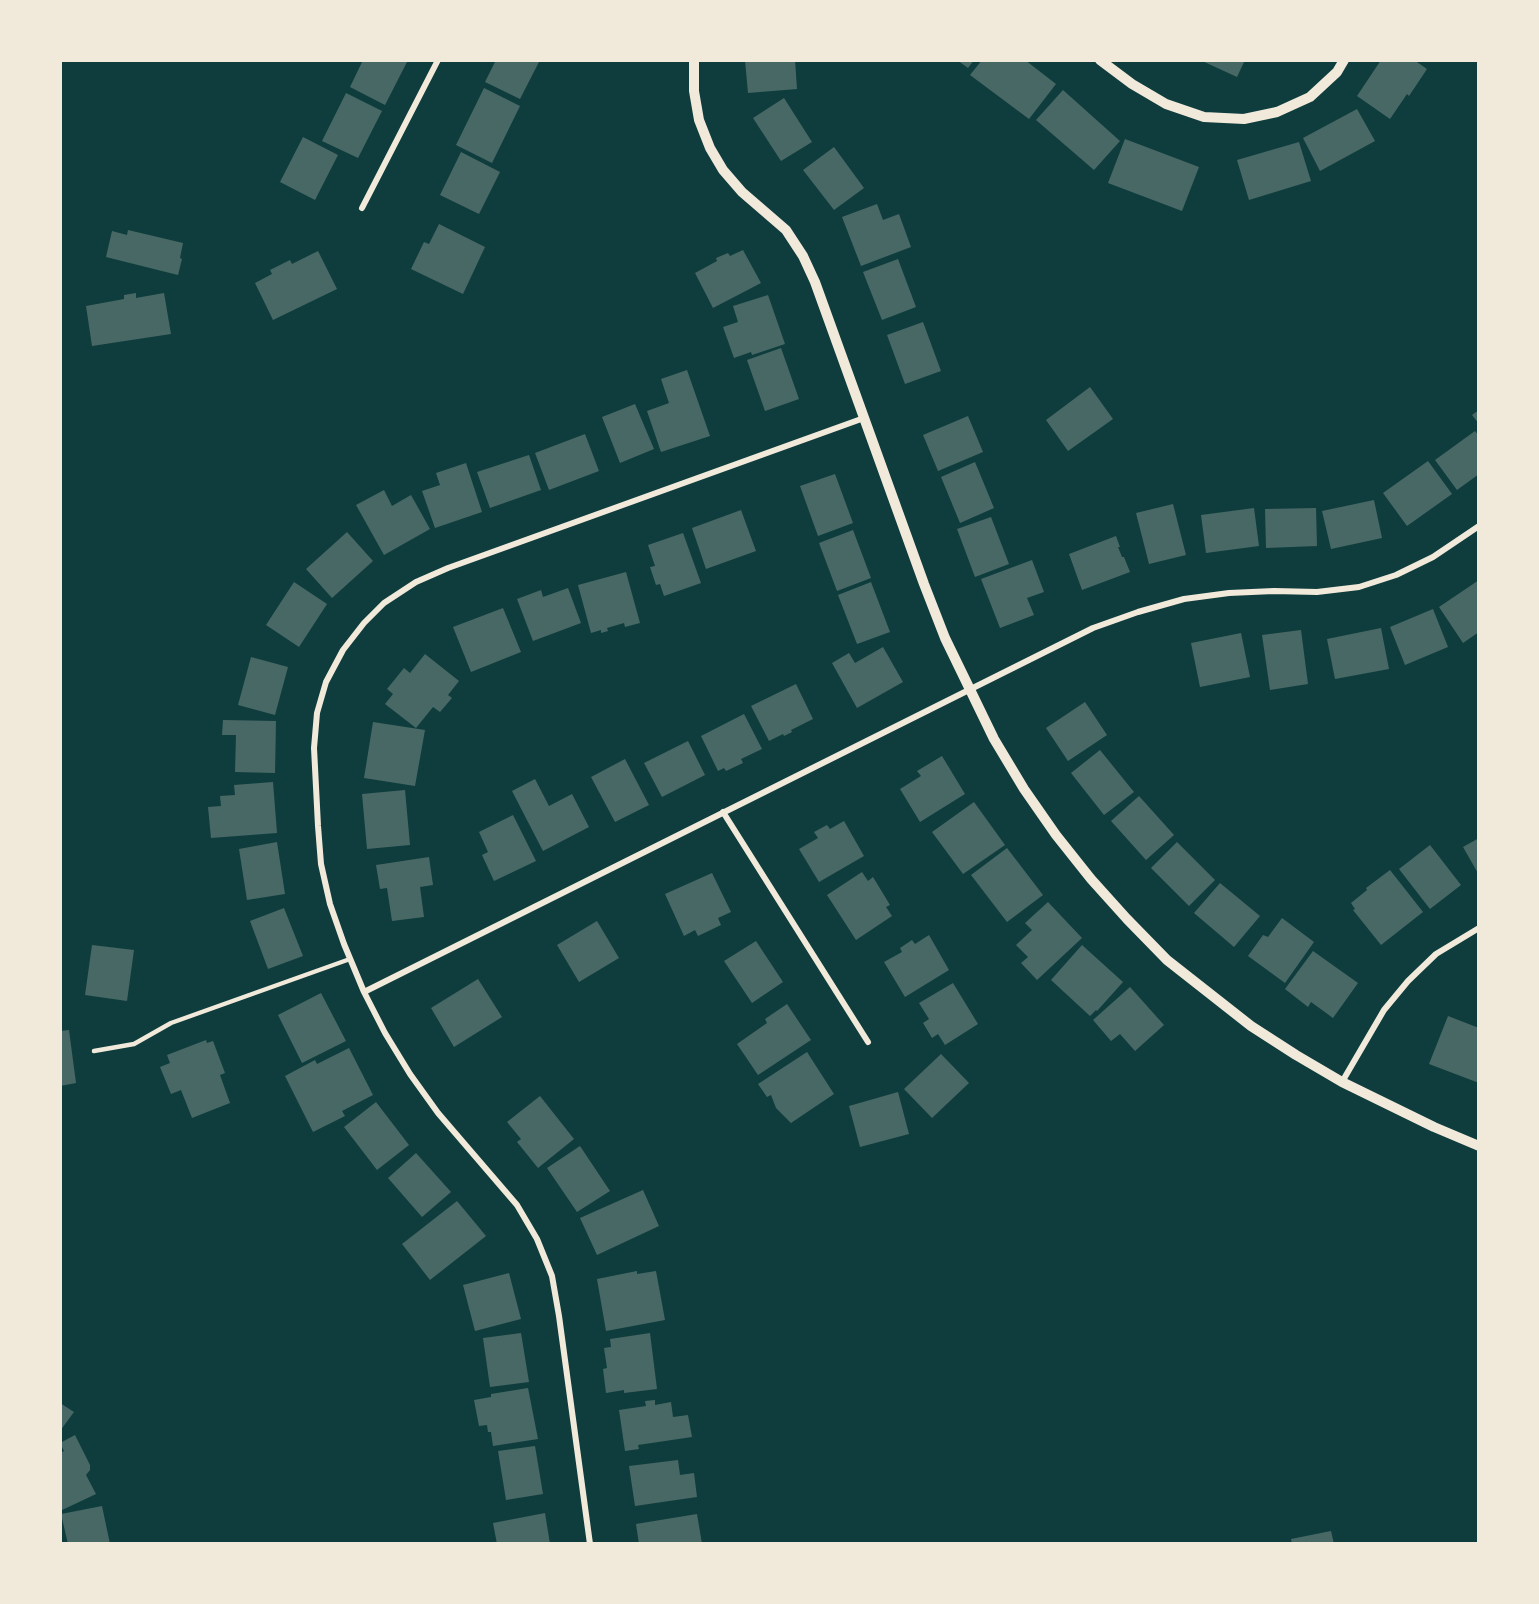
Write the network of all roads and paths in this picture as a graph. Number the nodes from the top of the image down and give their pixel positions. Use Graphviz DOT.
graph roads {
  1 [pos="438,60"];
  2 [pos="694,60"];
  3 [pos="1100,60"];
  4 [pos="1344,60"];
  5 [pos="362,208"];
  6 [pos="864,418"];
  7 [pos="1479,526"];
  8 [pos="969,689"];
  9 [pos="723,812"];
  10 [pos="1479,928"];
  11 [pos="350,959"];
  12 [pos="364,992"];
  13 [pos="868,1042"];
  14 [pos="94,1051"];
  15 [pos="1342,1082"];
  16 [pos="1479,1146"];
  17 [pos="590,1544"];
  1 -- 5 [label="street"];
  2 -- 6 [label="street"];
  3 -- 4 [label="street"];
  6 -- 8 [label="street"];
  6 -- 11 [label="street"];
  7 -- 8 [label="street"];
  8 -- 9 [label="street"];
  8 -- 15 [label="street"];
  9 -- 12 [label="street"];
  9 -- 13 [label="street"];
  10 -- 15 [label="street"];
  11 -- 12 [label="street"];
  11 -- 14 [label="lane"];
  12 -- 17 [label="street"];
  15 -- 16 [label="street"];
}
